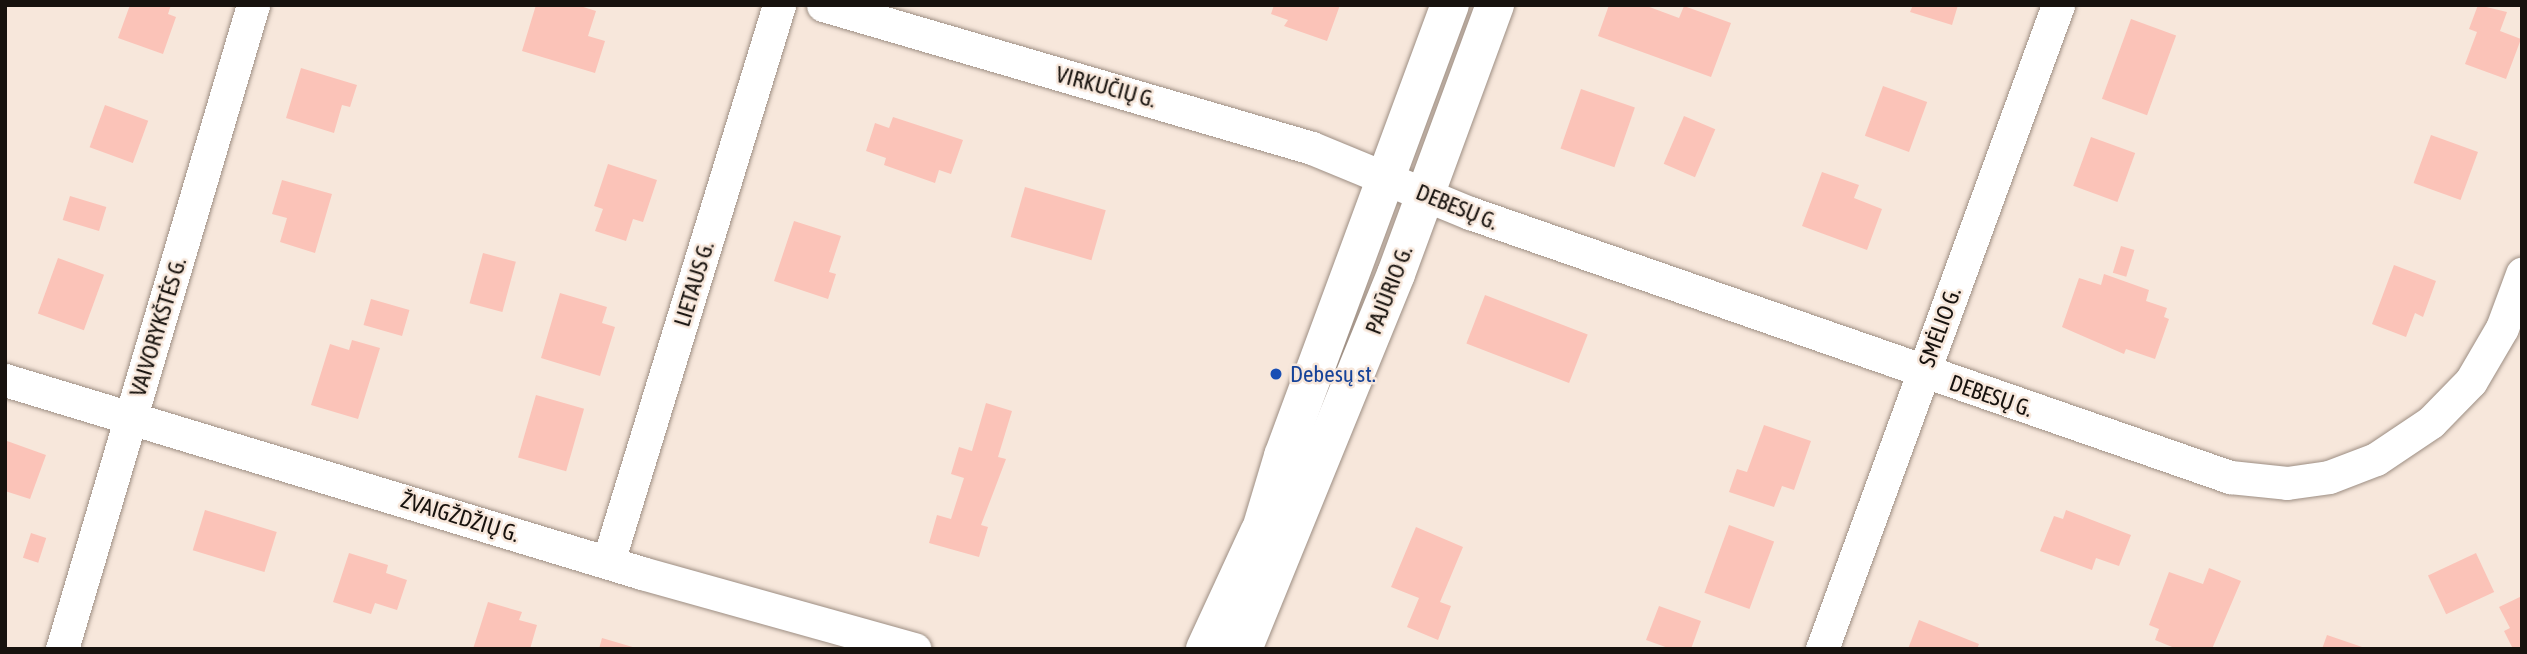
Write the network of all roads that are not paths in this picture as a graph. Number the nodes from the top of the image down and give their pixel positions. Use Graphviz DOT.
graph roads {
  1 [pos="253,5"];
  2 [pos="779,5"];
  3 [pos="823,5"];
  4 [pos="1450,5"];
  5 [pos="1494,5"];
  6 [pos="2058,5"];
  7 [pos="1385,177"];
  8 [pos="1426,195"];
  9 [pos="2522,274"];
  10 [pos="1924,373"];
  11 [pos="5,380"];
  12 [pos="131,417"];
  13 [pos="1259,532"];
  14 [pos="608,562"];
  15 [pos="62,649"];
  16 [pos="915,649"];
  17 [pos="1205,649"];
  18 [pos="1227,649"];
  19 [pos="1243,649"];
  20 [pos="1822,649"];
  1 -- 12 [label="street, VAIVORYKŠTĖS G."];
  2 -- 14 [label="street, LIETAUS G."];
  3 -- 7 [label="street, VIRKUČIŲ G."];
  4 -- 7 [label="main road, PAJŪRIO G."];
  5 -- 8 [label="main road, PAJŪRIO G."];
  6 -- 10 [label="street, SMĖLIO G."];
  7 -- 8 [label="street, DEBESŲ G."];
  7 -- 13 [label="main road, PAJŪRIO G."];
  8 -- 10 [label="street, DEBESŲ G."];
  8 -- 19 [label="main road, PAJŪRIO G."];
  9 -- 10 [label="street, DEBESŲ G."];
  10 -- 20 [label="street, SMĖLIO G."];
  11 -- 12 [label="street, ŽVAIGŽDŽIŲ G."];
  12 -- 14 [label="street, ŽVAIGŽDŽIŲ G."];
  12 -- 15 [label="street, VAIVORYKŠTĖS G."];
  13 -- 17 [label="main road"];
  13 -- 18 [label="main road, PAJŪRIO G."];
  14 -- 16 [label="street, ŽVAIGŽDŽIŲ G."];
}
